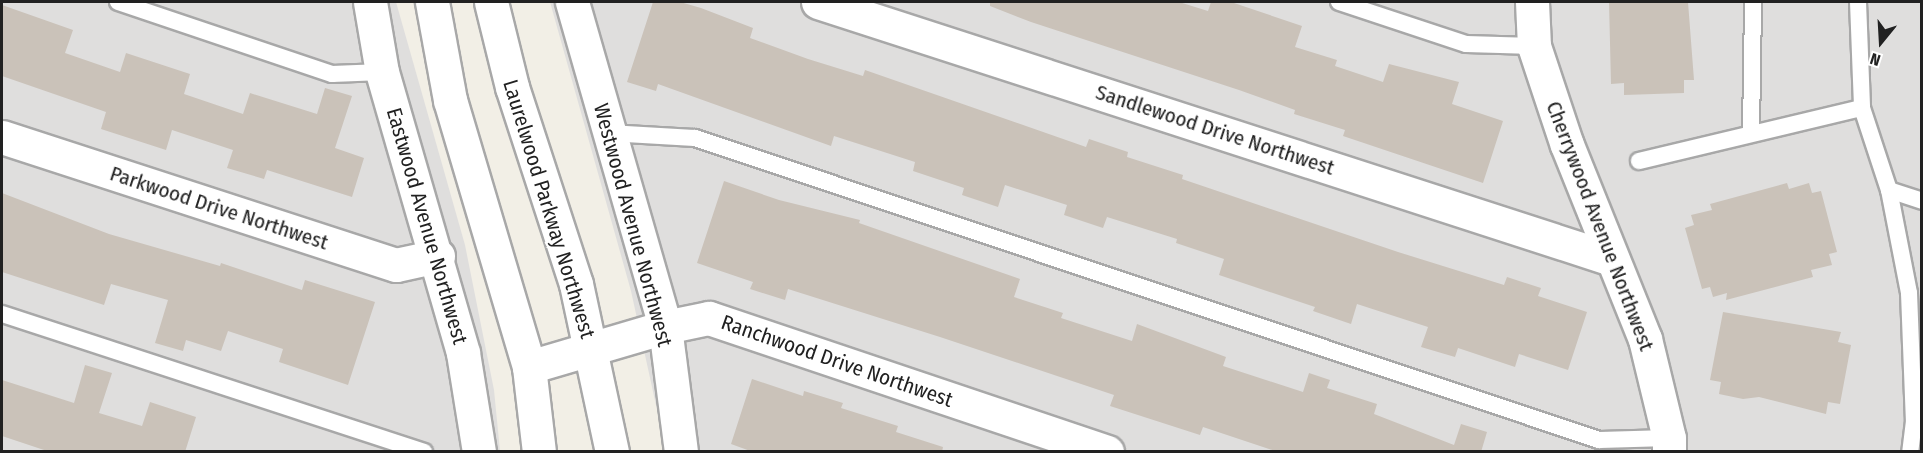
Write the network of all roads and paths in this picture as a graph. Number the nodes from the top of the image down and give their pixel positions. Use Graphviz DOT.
graph roads {
  1 [pos="118,2"];
  2 [pos="370,2"];
  3 [pos="432,2"];
  4 [pos="491,2"];
  5 [pos="572,2"];
  6 [pos="818,2"];
  7 [pos="1340,2"];
  8 [pos="1532,2"];
  9 [pos="1753,2"];
  10 [pos="1858,2"];
  11 [pos="1534,46"];
  12 [pos="382,72"];
  13 [pos="1862,108"];
  14 [pos="608,132"];
  15 [pos="1751,132"];
  16 [pos="2,137"];
  17 [pos="1639,161"];
  18 [pos="1889,190"];
  19 [pos="1922,201"];
  20 [pos="438,256"];
  21 [pos="1612,259"];
  22 [pos="1915,295"];
  23 [pos="2,314"];
  24 [pos="665,327"];
  25 [pos="591,349"];
  26 [pos="529,367"];
  27 [pos="1669,445"];
  28 [pos="424,452"];
  29 [pos="479,452"];
  30 [pos="539,452"];
  31 [pos="612,452"];
  32 [pos="681,452"];
  33 [pos="1107,452"];
  34 [pos="1910,452"];
  1 -- 12 [label="lane"];
  2 -- 12 [label="street, Eastwood Avenue Northwest"];
  3 -- 26 [label="street"];
  4 -- 25 [label="street, Laurelwood Parkway Northwest"];
  5 -- 14 [label="street, Westwood Avenue Northwest"];
  6 -- 21 [label="street, Sandlewood Drive Northwest"];
  7 -- 11 [label="lane"];
  8 -- 11 [label="street, Cherrywood Avenue Northwest"];
  9 -- 15 [label="lane"];
  10 -- 13 [label="lane"];
  11 -- 21 [label="street, Cherrywood Avenue Northwest"];
  12 -- 20 [label="street, Eastwood Avenue Northwest"];
  13 -- 15 [label="lane"];
  13 -- 18 [label="lane"];
  14 -- 24 [label="street, Westwood Avenue Northwest"];
  14 -- 27 [label="lane"];
  15 -- 17 [label="lane"];
  16 -- 20 [label="street, Parkwood Drive Northwest"];
  18 -- 19 [label="lane"];
  18 -- 22 [label="lane"];
  20 -- 29 [label="street, Eastwood Avenue Northwest"];
  21 -- 27 [label="street, Cherrywood Avenue Northwest"];
  22 -- 34 [label="lane"];
  23 -- 28 [label="lane"];
  24 -- 25 [label="street, Ranchwood Drive Northwest"];
  24 -- 32 [label="street, Westwood Avenue Northwest"];
  24 -- 33 [label="street, Ranchwood Drive Northwest"];
  25 -- 26 [label="street, Ranchwood Drive Northwest"];
  25 -- 31 [label="street, Laurelwood Parkway Northwest"];
  26 -- 30 [label="street"];
}
